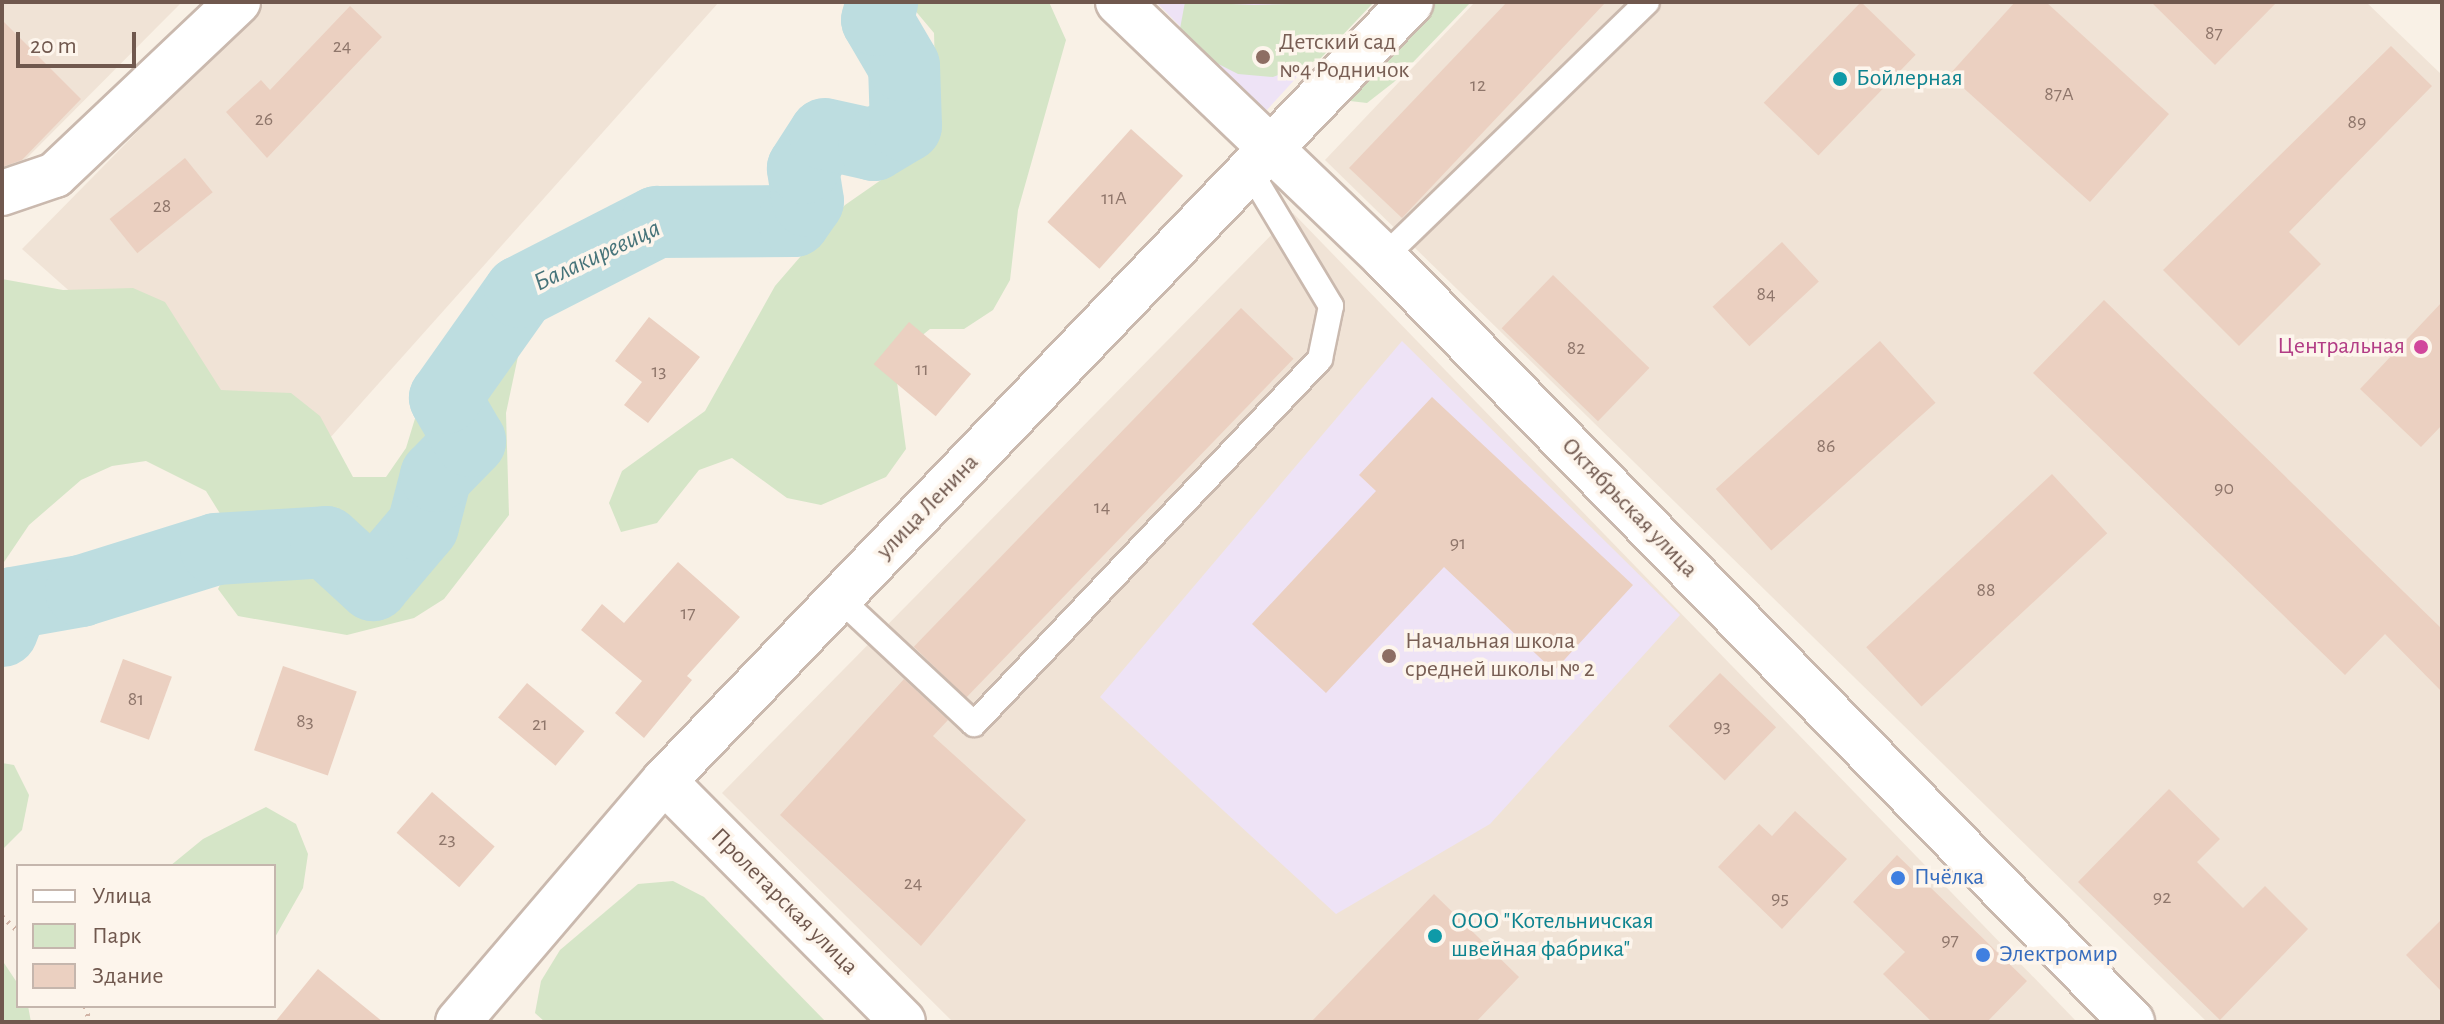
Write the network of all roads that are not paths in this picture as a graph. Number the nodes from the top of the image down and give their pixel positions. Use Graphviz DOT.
graph roads {
  1 [pos="238,2"];
  2 [pos="1118,2"];
  3 [pos="1411,2"];
  4 [pos="1647,2"];
  5 [pos="1261,160"];
  6 [pos="2,193"];
  7 [pos="1384,257"];
  8 [pos="840,599"];
  9 [pos="664,781"];
  10 [pos="458,1022"];
  11 [pos="903,1022"];
  12 [pos="2132,1022"];
  1 -- 6 [label="street"];
  2 -- 5 [label="street, Октябрьская улица"];
  3 -- 5 [label="street, улица Ленина"];
  4 -- 7 [label="lane"];
  5 -- 7 [label="street, Октябрьская улица"];
  5 -- 8 [label="street, улица Ленина"];
  5 -- 8 [label="lane"];
  7 -- 12 [label="street, Октябрьская улица"];
  8 -- 9 [label="street, улица Ленина"];
  9 -- 10 [label="street, улица Ленина"];
  9 -- 11 [label="street, Пролетарская улица"];
}
